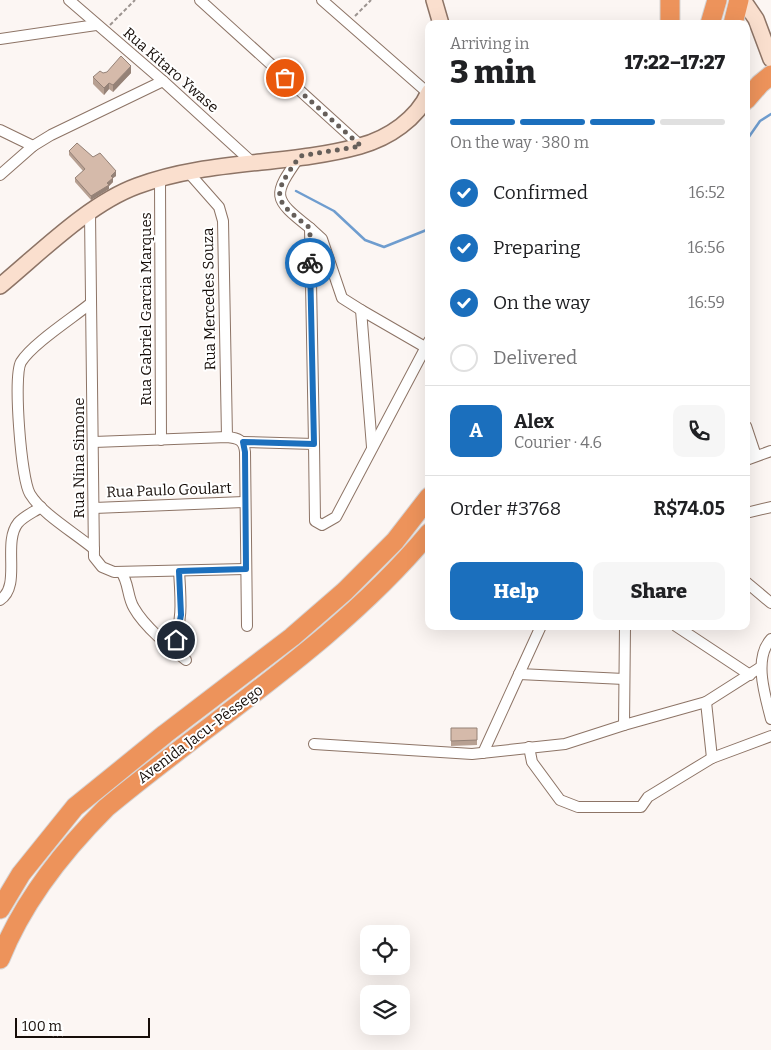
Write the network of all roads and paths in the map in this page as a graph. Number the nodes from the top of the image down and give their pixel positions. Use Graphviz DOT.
graph roads {
  1 [pos="69,0"];
  2 [pos="135,0"];
  3 [pos="200,0"];
  4 [pos="322,0"];
  5 [pos="371,0"];
  6 [pos="434,0"];
  7 [pos="670,0"];
  8 [pos="717,0"];
  9 [pos="739,0"];
  10 [pos="743,0"];
  11 [pos="440,20"];
  12 [pos="670,20"];
  13 [pos="711,20"];
  14 [pos="734,20"];
  15 [pos="347,24"];
  16 [pos="100,28"];
  17 [pos="0,39"];
  18 [pos="771,60"];
  19 [pos="771,75"];
  20 [pos="163,81"];
  21 [pos="425,89"];
  22 [pos="750,95"];
  23 [pos="425,100"];
  24 [pos="0,130"];
  25 [pos="33,146"];
  26 [pos="361,146"];
  27 [pos="300,156"];
  28 [pos="254,164"];
  29 [pos="189,173"];
  30 [pos="0,175"];
  31 [pos="160,178"];
  32 [pos="90,213"];
  33 [pos="310,228"];
  34 [pos="0,286"];
  35 [pos="92,303"];
  36 [pos="361,310"];
  37 [pos="425,343"];
  38 [pos="425,348"];
  39 [pos="227,437"];
  40 [pos="162,440"];
  41 [pos="241,440"];
  42 [pos="94,442"];
  43 [pos="314,444"];
  44 [pos="372,448"];
  45 [pos="771,451"];
  46 [pos="751,458"];
  47 [pos="244,502"];
  48 [pos="425,502"];
  49 [pos="41,507"];
  50 [pos="771,507"];
  51 [pos="94,508"];
  52 [pos="750,512"];
  53 [pos="425,538"];
  54 [pos="94,549"];
  55 [pos="246,569"];
  56 [pos="179,571"];
  57 [pos="121,572"];
  58 [pos="750,585"];
  59 [pos="0,600"];
  60 [pos="771,603"];
  61 [pos="247,626"];
  62 [pos="539,630"];
  63 [pos="625,630"];
  64 [pos="682,630"];
  65 [pos="771,639"];
  66 [pos="172,650"];
  67 [pos="186,660"];
  68 [pos="761,667"];
  69 [pos="519,674"];
  70 [pos="750,674"];
  71 [pos="624,679"];
  72 [pos="706,702"];
  73 [pos="771,719"];
  74 [pos="624,725"];
  75 [pos="771,736"];
  76 [pos="314,744"];
  77 [pos="529,748"];
  78 [pos="483,753"];
  79 [pos="712,758"];
  80 [pos="0,909"];
  81 [pos="0,959"];
  1 -- 16 [label="street, Rua Kitaro Ywase"];
  2 -- 16 [label="path"];
  3 -- 26 [label="street"];
  4 -- 15 [label="street"];
  5 -- 15 [label="path"];
  6 -- 11 [label="main road"];
  7 -- 12 [label="highway"];
  8 -- 13 [label="highway"];
  9 -- 14 [label="highway"];
  10 -- 18 [label="main road"];
  15 -- 21 [label="street"];
  16 -- 17 [label="street"];
  16 -- 20 [label="street, Rua Kitaro Ywase"];
  19 -- 22 [label="highway"];
  20 -- 25 [label="street"];
  20 -- 28 [label="street, Rua Kitaro Ywase"];
  23 -- 26 [label="main road"];
  24 -- 25 [label="street"];
  25 -- 30 [label="street"];
  26 -- 27 [label="main road"];
  27 -- 28 [label="main road"];
  27 -- 33 [label="street"];
  28 -- 29 [label="main road"];
  29 -- 31 [label="main road"];
  29 -- 39 [label="street, Rua Mercedes Souza"];
  31 -- 32 [label="main road"];
  31 -- 40 [label="street, Rua Gabriel Garcia Marques"];
  32 -- 34 [label="main road"];
  32 -- 35 [label="street, Rua Nina Simone"];
  33 -- 36 [label="street"];
  33 -- 43 [label="street"];
  35 -- 42 [label="street, Rua Nina Simone"];
  35 -- 49 [label="street"];
  36 -- 37 [label="street"];
  36 -- 44 [label="street"];
  38 -- 44 [label="street"];
  39 -- 40 [label="street"];
  39 -- 41 [label="street"];
  40 -- 42 [label="street"];
  41 -- 43 [label="street"];
  41 -- 47 [label="street"];
  42 -- 51 [label="street, Rua Nina Simone"];
  43 -- 44 [label="street"];
  45 -- 46 [label="street"];
  47 -- 51 [label="street, Rua Paulo Goulart"];
  47 -- 55 [label="street"];
  48 -- 80 [label="highway, Avenida Jacu-Pêssego"];
  49 -- 54 [label="street"];
  49 -- 59 [label="street"];
  50 -- 52 [label="street"];
  51 -- 54 [label="street, Rua Nina Simone"];
  53 -- 81 [label="highway, Avenida Jacu-Pêssego"];
  54 -- 57 [label="street"];
  55 -- 56 [label="street"];
  55 -- 61 [label="street"];
  56 -- 57 [label="street"];
  56 -- 66 [label="street"];
  57 -- 66 [label="street"];
  58 -- 60 [label="street"];
  62 -- 69 [label="street"];
  63 -- 71 [label="street"];
  64 -- 70 [label="street"];
  65 -- 68 [label="street"];
  66 -- 67 [label="street"];
  68 -- 70 [label="street"];
  68 -- 73 [label="street"];
  69 -- 71 [label="street"];
  69 -- 78 [label="street"];
  70 -- 72 [label="street"];
  71 -- 74 [label="street"];
  72 -- 74 [label="street"];
  72 -- 79 [label="street"];
  74 -- 77 [label="street"];
  75 -- 79 [label="street"];
  76 -- 78 [label="street"];
  77 -- 78 [label="street"];
  77 -- 79 [label="street"];
}
